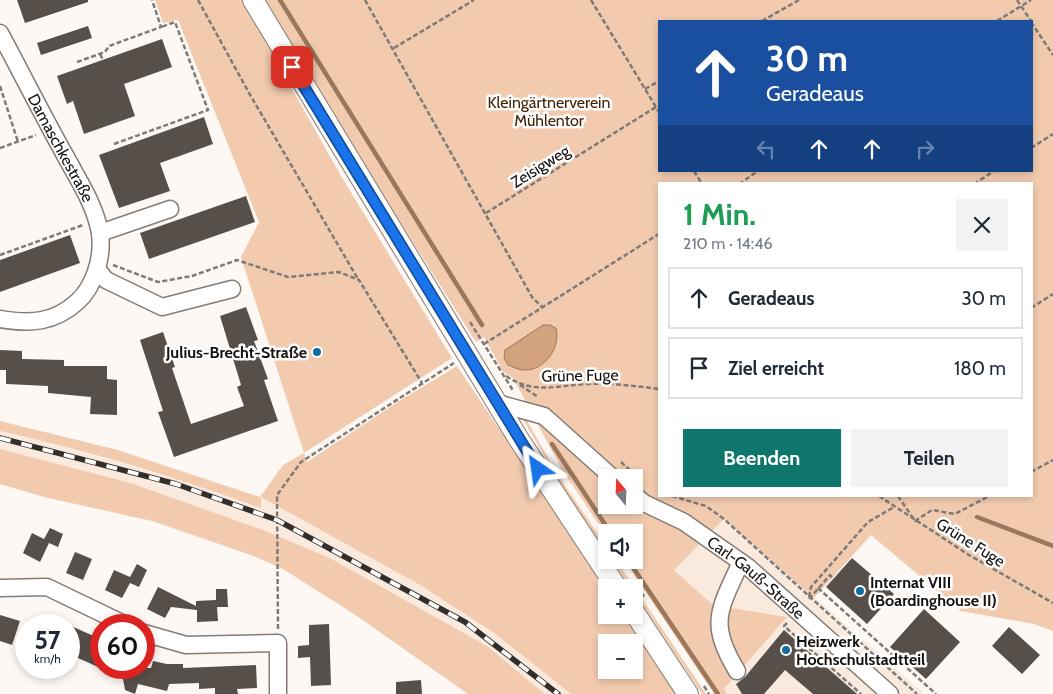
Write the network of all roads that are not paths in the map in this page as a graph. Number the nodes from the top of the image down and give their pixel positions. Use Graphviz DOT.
graph roads {
  1 [pos="253,0"];
  2 [pos="0,33"];
  3 [pos="170,209"];
  4 [pos="98,227"];
  5 [pos="97,269"];
  6 [pos="232,289"];
  7 [pos="0,319"];
  8 [pos="497,403"];
  9 [pos="603,469"];
  10 [pos="643,502"];
  11 [pos="741,562"];
  12 [pos="611,579"];
  13 [pos="0,588"];
  14 [pos="103,614"];
  15 [pos="642,624"];
  16 [pos="155,636"];
  17 [pos="737,671"];
  18 [pos="278,694"];
  19 [pos="688,694"];
  20 [pos="890,694"];
  1 -- 8 [label="main road"];
  2 -- 4 [label="street, Damaschkestraße"];
  3 -- 4 [label="street"];
  4 -- 5 [label="street, Damaschkestraße"];
  5 -- 6 [label="street"];
  5 -- 7 [label="street"];
  8 -- 9 [label="street"];
  8 -- 12 [label="main road"];
  10 -- 11 [label="street, Carl-Gauß-Straße"];
  11 -- 17 [label="street"];
  11 -- 20 [label="street, Carl-Gauß-Straße"];
  13 -- 14 [label="street"];
  15 -- 19 [label="main road"];
  16 -- 18 [label="street"];
}
